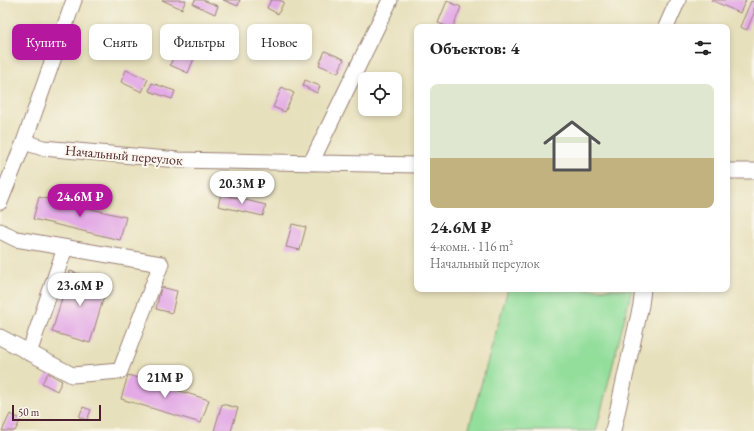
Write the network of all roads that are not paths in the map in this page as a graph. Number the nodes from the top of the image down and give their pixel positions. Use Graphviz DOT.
graph roads {
  1 [pos="74,0"];
  2 [pos="390,0"];
  3 [pos="678,0"];
  4 [pos="667,24"];
  5 [pos="24,142"];
  6 [pos="311,163"];
  7 [pos="414,165"];
  8 [pos="730,171"];
  9 [pos="754,171"];
  10 [pos="0,202"];
  11 [pos="0,231"];
  12 [pos="65,248"];
  13 [pos="643,292"];
  14 [pos="0,337"];
  15 [pos="29,352"];
  16 [pos="613,431"];
  1 -- 5 [label="street"];
  2 -- 6 [label="street"];
  3 -- 4 [label="street"];
  5 -- 6 [label="street, Начальный переулок"];
  5 -- 10 [label="street"];
  6 -- 7 [label="street, Начальный переулок"];
  8 -- 9 [label="street"];
  11 -- 12 [label="street"];
  12 -- 15 [label="street"];
  12 -- 15 [label="street"];
  13 -- 16 [label="street"];
  14 -- 15 [label="street"];
}
